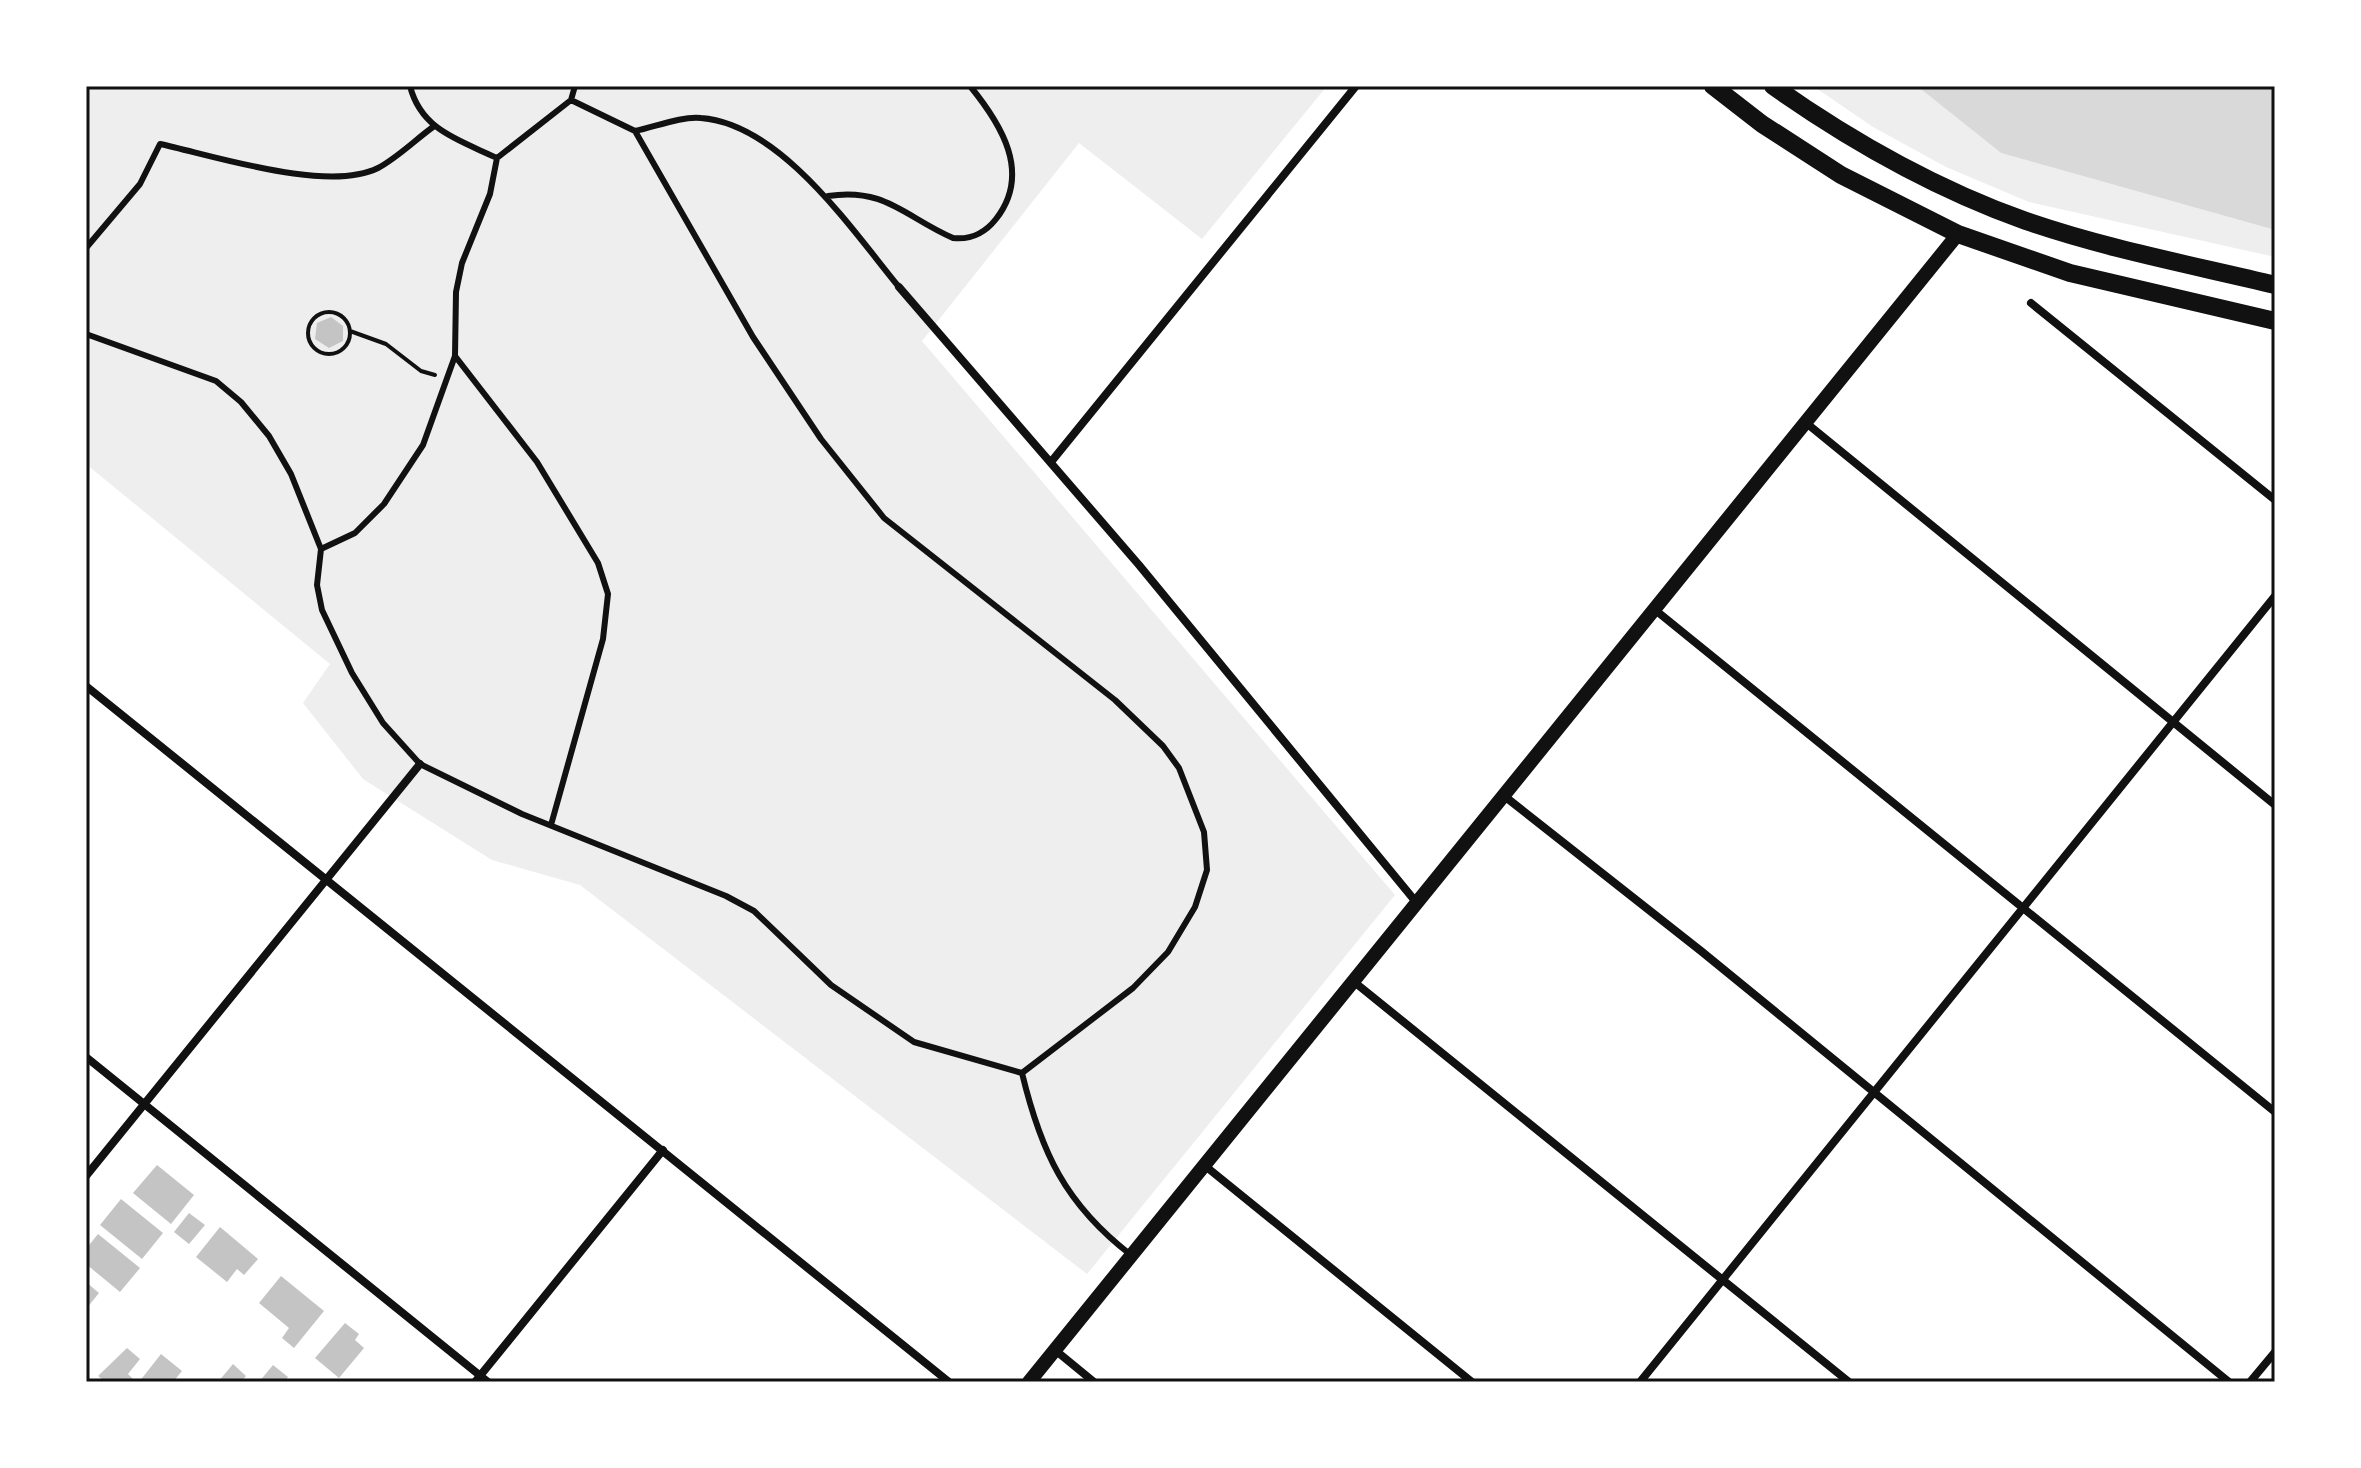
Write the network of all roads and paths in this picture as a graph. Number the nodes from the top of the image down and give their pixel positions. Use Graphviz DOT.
graph roads {
  1 [pos="410,86"];
  2 [pos="575,86"];
  3 [pos="970,86"];
  4 [pos="1356,86"];
  5 [pos="1713,86"];
  6 [pos="1773,86"];
  7 [pos="571,100"];
  8 [pos="433,127"];
  9 [pos="635,131"];
  10 [pos="497,158"];
  11 [pos="828,196"];
  12 [pos="1958,234"];
  13 [pos="86,248"];
  14 [pos="2275,285"];
  15 [pos="899,287"];
  16 [pos="2031,303"];
  17 [pos="2275,321"];
  18 [pos="350,331"];
  19 [pos="86,334"];
  20 [pos="455,356"];
  21 [pos="447,383"];
  22 [pos="1805,422"];
  23 [pos="1051,462"];
  24 [pos="2275,500"];
  25 [pos="321,549"];
  26 [pos="2275,596"];
  27 [pos="1654,609"];
  28 [pos="86,686"];
  29 [pos="2173,723"];
  30 [pos="420,764"];
  31 [pos="1503,795"];
  32 [pos="2275,805"];
  33 [pos="551,825"];
  34 [pos="326,880"];
  35 [pos="1416,902"];
  36 [pos="2023,908"];
  37 [pos="1353,981"];
  38 [pos="86,1057"];
  39 [pos="1022,1073"];
  40 [pos="1872,1091"];
  41 [pos="144,1105"];
  42 [pos="2275,1112"];
  43 [pos="663,1150"];
  44 [pos="1204,1165"];
  45 [pos="86,1176"];
  46 [pos="1131,1255"];
  47 [pos="1722,1279"];
  48 [pos="1055,1350"];
  49 [pos="2275,1352"];
  50 [pos="478,1379"];
  51 [pos="488,1382"];
  52 [pos="949,1382"];
  53 [pos="1029,1382"];
  54 [pos="1094,1382"];
  55 [pos="1472,1382"];
  56 [pos="1640,1382"];
  57 [pos="1849,1382"];
  58 [pos="2229,1382"];
  59 [pos="2250,1382"];
  1 -- 8 [label="lane"];
  2 -- 7 [label="lane"];
  3 -- 11 [label="lane"];
  4 -- 23 [label="street"];
  5 -- 12 [label="main road"];
  6 -- 14 [label="main road"];
  7 -- 9 [label="lane"];
  7 -- 10 [label="lane"];
  8 -- 10 [label="lane"];
  8 -- 13 [label="lane"];
  9 -- 11 [label="lane"];
  9 -- 39 [label="lane"];
  10 -- 20 [label="lane"];
  11 -- 15 [label="lane"];
  12 -- 17 [label="main road"];
  12 -- 22 [label="street"];
  15 -- 23 [label="street"];
  16 -- 24 [label="street"];
  18 -- 18 [label="path"];
  18 -- 21 [label="path"];
  19 -- 25 [label="lane"];
  20 -- 21 [label="lane"];
  20 -- 33 [label="lane"];
  21 -- 25 [label="lane"];
  22 -- 27 [label="street"];
  22 -- 29 [label="street"];
  23 -- 35 [label="street"];
  25 -- 30 [label="lane"];
  26 -- 29 [label="street"];
  27 -- 31 [label="street"];
  27 -- 36 [label="street"];
  28 -- 34 [label="street"];
  29 -- 32 [label="street"];
  29 -- 36 [label="street"];
  30 -- 33 [label="lane"];
  30 -- 34 [label="street"];
  31 -- 35 [label="street"];
  31 -- 40 [label="street"];
  33 -- 39 [label="lane"];
  34 -- 41 [label="street"];
  34 -- 43 [label="street"];
  35 -- 37 [label="street"];
  36 -- 40 [label="street"];
  36 -- 42 [label="street"];
  37 -- 44 [label="street"];
  37 -- 47 [label="street"];
  38 -- 41 [label="street"];
  39 -- 46 [label="lane"];
  40 -- 47 [label="street"];
  40 -- 58 [label="street"];
  41 -- 45 [label="street"];
  41 -- 50 [label="street"];
  43 -- 50 [label="street"];
  43 -- 52 [label="street"];
  44 -- 46 [label="street"];
  44 -- 55 [label="street"];
  46 -- 48 [label="street"];
  47 -- 56 [label="street"];
  47 -- 57 [label="street"];
  48 -- 53 [label="street"];
  48 -- 54 [label="street"];
  49 -- 59 [label="street"];
  50 -- 51 [label="street"];
}
